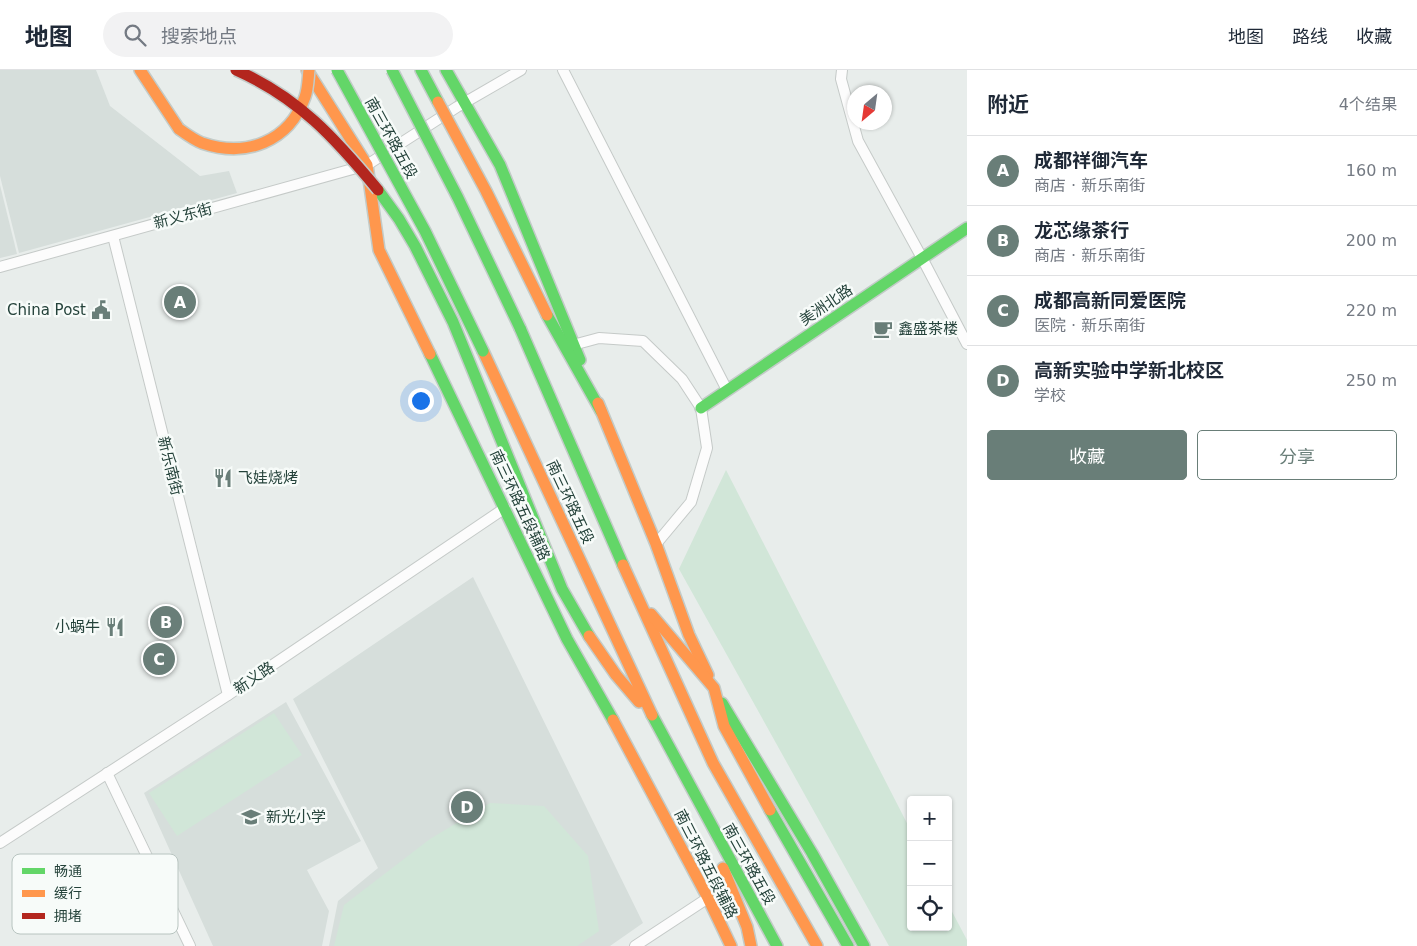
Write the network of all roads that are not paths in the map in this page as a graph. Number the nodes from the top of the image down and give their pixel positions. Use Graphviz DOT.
graph roads {
  1 [pos="140,70"];
  2 [pos="236,70"];
  3 [pos="308,70"];
  4 [pos="337,70"];
  5 [pos="392,70"];
  6 [pos="420,70"];
  7 [pos="446,70"];
  8 [pos="521,70"];
  9 [pos="563,70"];
  10 [pos="842,70"];
  11 [pos="464,102"];
  12 [pos="367,165"];
  13 [pos="967,228"];
  14 [pos="112,236"];
  15 [pos="922,258"];
  16 [pos="0,267"];
  17 [pos="574,344"];
  18 [pos="967,344"];
  19 [pos="727,390"];
  20 [pos="701,408"];
  21 [pos="601,411"];
  22 [pos="505,508"];
  23 [pos="656,544"];
  24 [pos="637,597"];
  25 [pos="714,688"];
  26 [pos="228,695"];
  27 [pos="657,724"];
  28 [pos="107,774"];
  29 [pos="690,786"];
  30 [pos="0,843"];
  31 [pos="146,854"];
  32 [pos="708,898"];
  33 [pos="178,921"];
  34 [pos="190,946"];
  35 [pos="635,946"];
  36 [pos="731,946"];
  37 [pos="751,946"];
  38 [pos="777,946"];
  39 [pos="817,946"];
  40 [pos="848,946"];
  41 [pos="864,946"];
  1 -- 3 [label="main road, bridge"];
  2 -- 27 [label="main road, bridge"];
  3 -- 12 [label="main road, 南三环路五段辅路"];
  4 -- 27 [label="main road, 南三环路五段, bridge"];
  5 -- 24 [label="main road, 南三环路五段, bridge"];
  6 -- 21 [label="main road, bridge"];
  7 -- 11 [label="main road"];
  8 -- 11 [label="street, 新义东街"];
  9 -- 19 [label="street"];
  10 -- 15 [label="street"];
  11 -- 12 [label="street, 新义东街"];
  11 -- 17 [label="main road"];
  12 -- 14 [label="street, 新义东街"];
  12 -- 22 [label="main road, 南三环路五段辅路"];
  13 -- 15 [label="main road, 美洲北路"];
  14 -- 16 [label="street, 新义东街"];
  14 -- 26 [label="street, 新乐南街"];
  15 -- 18 [label="street"];
  15 -- 19 [label="main road, 美洲北路"];
  17 -- 20 [label="street"];
  17 -- 21 [label="main road"];
  19 -- 20 [label="main road, 美洲北路"];
  20 -- 23 [label="street"];
  21 -- 23 [label="main road"];
  22 -- 26 [label="street, 新义路"];
  22 -- 32 [label="main road, 南三环路五段辅路"];
  23 -- 25 [label="main road"];
  24 -- 25 [label="main road"];
  24 -- 39 [label="main road, 南三环路五段"];
  25 -- 40 [label="main road"];
  25 -- 41 [label="main road"];
  26 -- 28 [label="street, 新义路"];
  27 -- 29 [label="main road, 南三环路五段"];
  28 -- 30 [label="street, 新义路"];
  28 -- 31 [label="street"];
  29 -- 37 [label="main road"];
  29 -- 38 [label="main road, 南三环路五段"];
  32 -- 35 [label="street"];
  32 -- 36 [label="main road, 南三环路五段辅路"];
  33 -- 34 [label="street"];
}
